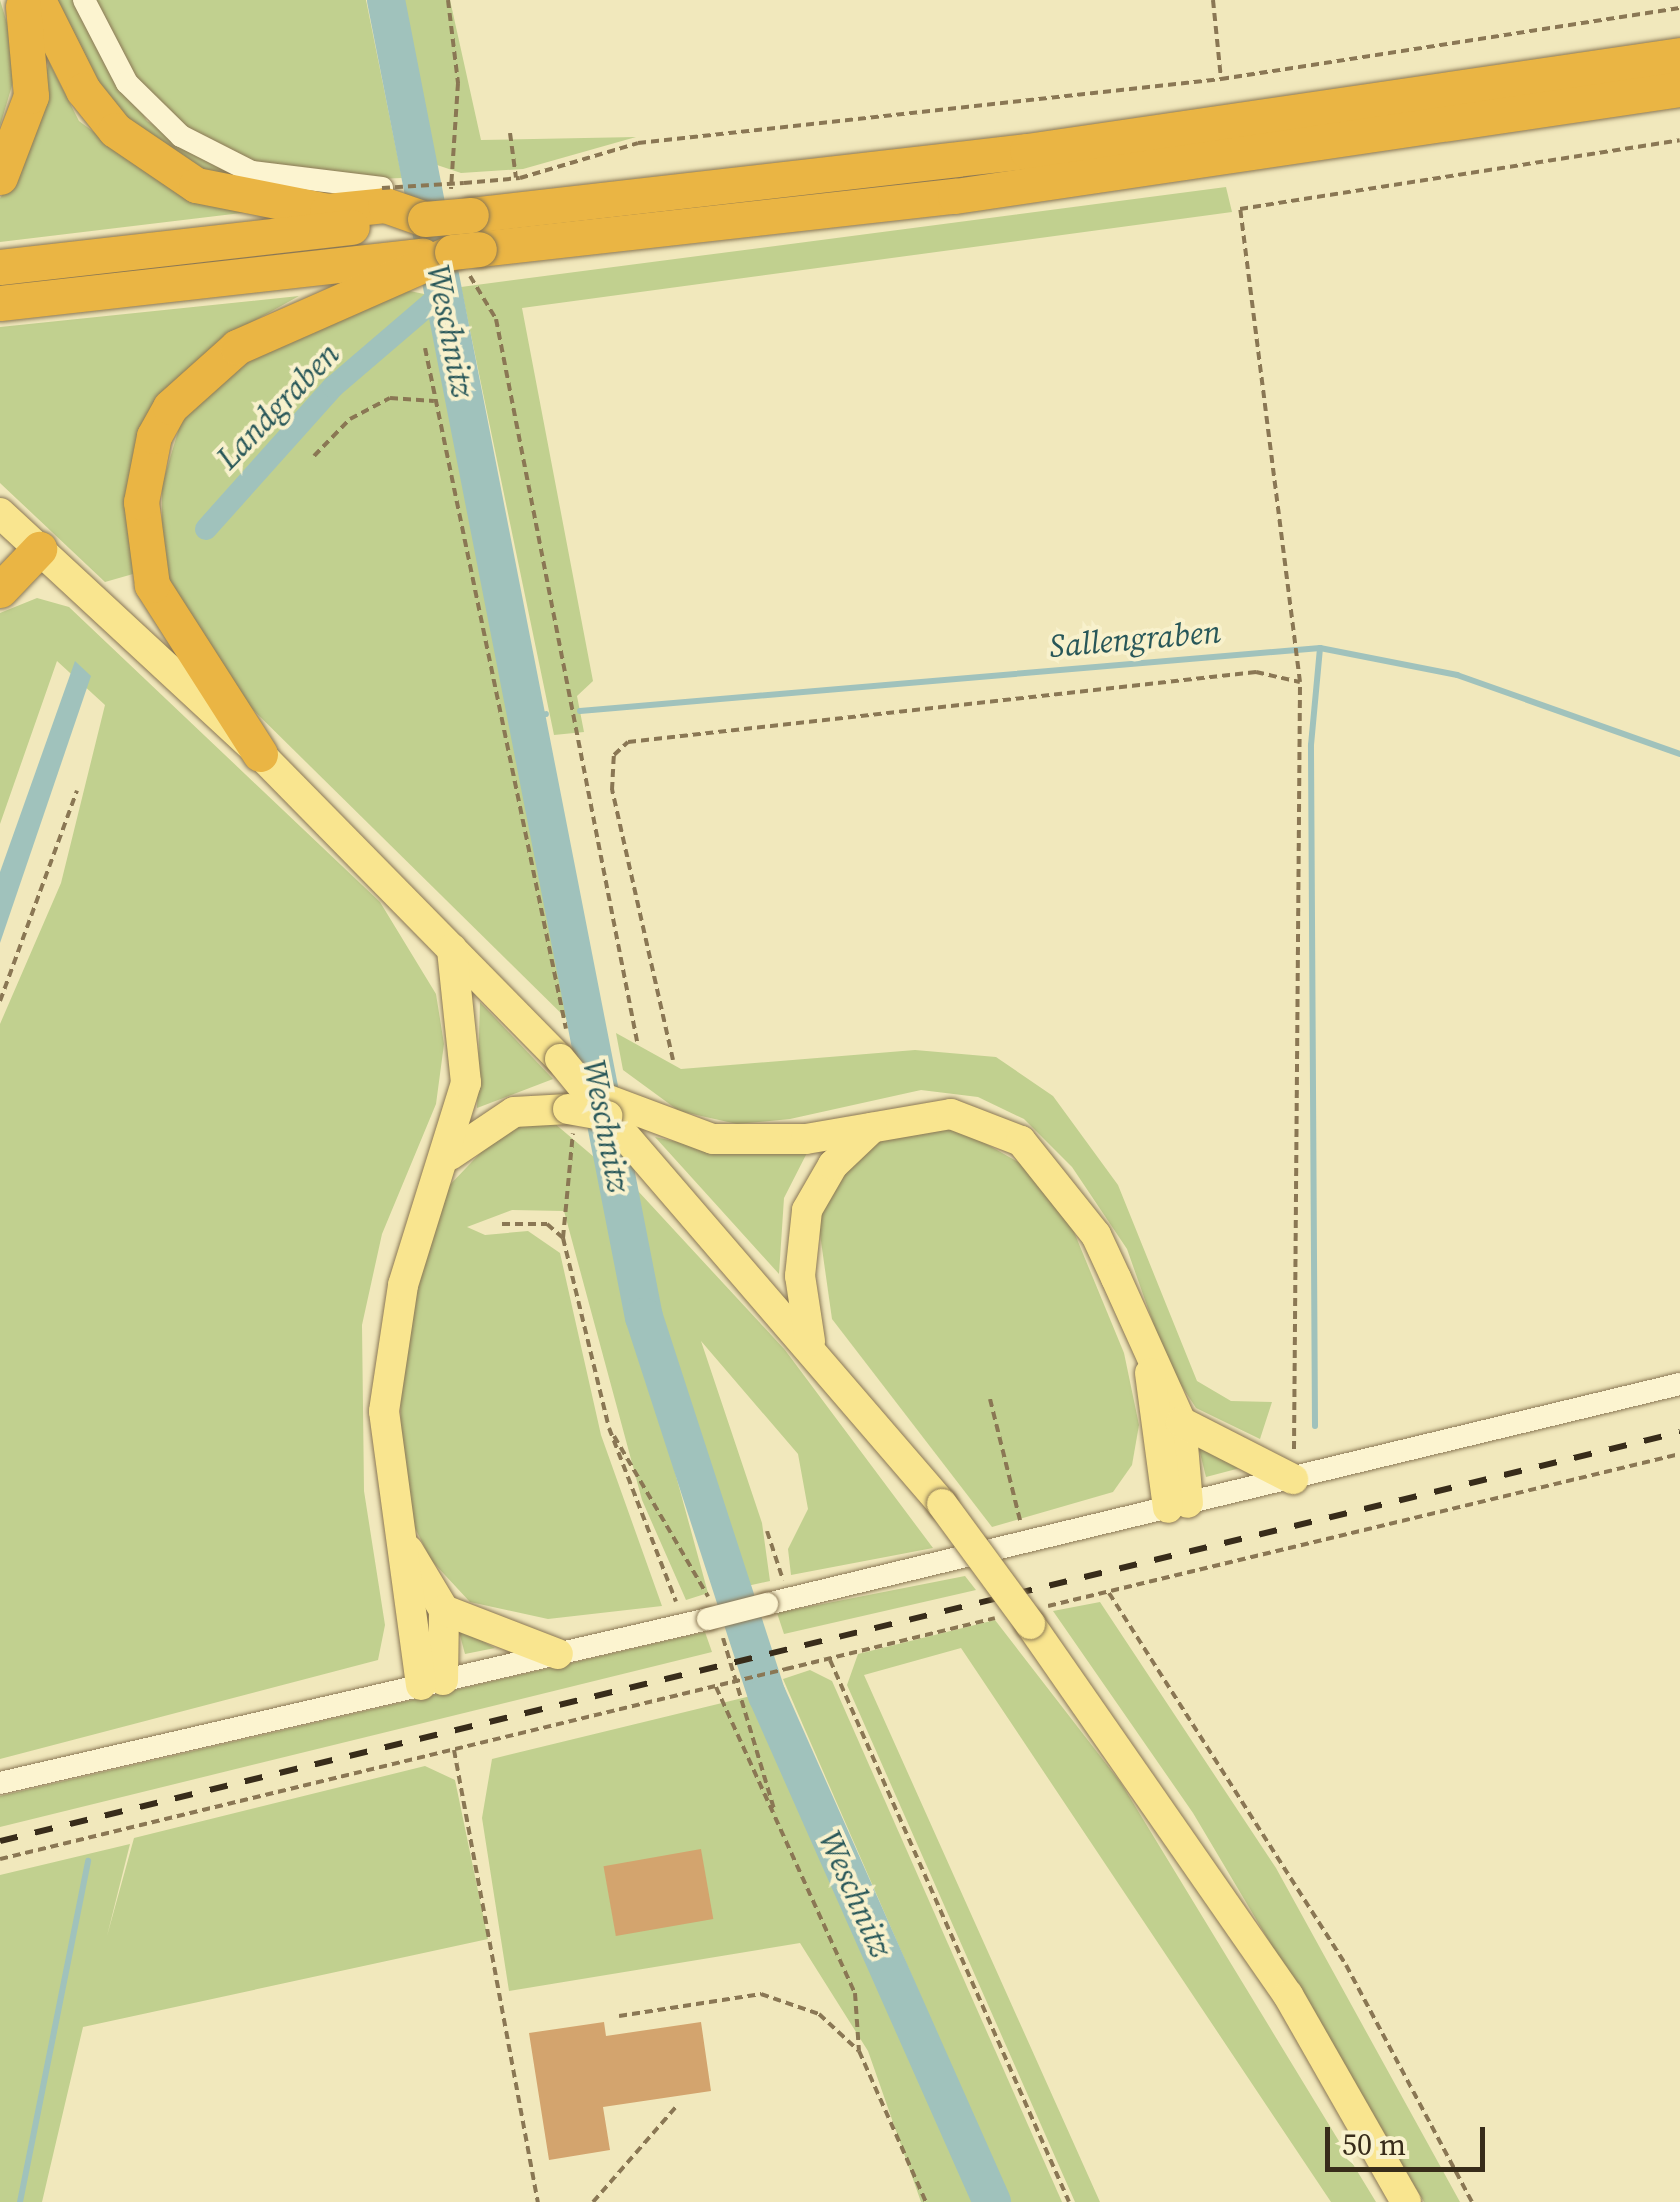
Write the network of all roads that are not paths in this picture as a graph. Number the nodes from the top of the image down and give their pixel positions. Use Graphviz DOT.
graph roads {
  1 [pos="22,0"];
  2 [pos="38,0"];
  3 [pos="84,0"];
  4 [pos="1680,55"];
  5 [pos="1680,89"];
  6 [pos="0,177"];
  7 [pos="385,206"];
  8 [pos="459,227"];
  9 [pos="0,267"];
  10 [pos="397,269"];
  11 [pos="0,303"];
  12 [pos="0,513"];
  13 [pos="39,549"];
  14 [pos="0,590"];
  15 [pos="260,754"];
  16 [pos="452,949"];
  17 [pos="576,1107"];
  18 [pos="872,1128"];
  19 [pos="450,1155"];
  20 [pos="810,1342"];
  21 [pos="1150,1370"];
  22 [pos="1680,1384"];
  23 [pos="1181,1422"];
  24 [pos="1293,1478"];
  25 [pos="1178,1506"];
  26 [pos="404,1544"];
  27 [pos="444,1610"];
  28 [pos="558,1654"];
  29 [pos="432,1682"];
  30 [pos="0,1784"];
  31 [pos="1406,2202"];
  1 -- 6 [label="highway"];
  2 -- 7 [label="highway"];
  3 -- 7 [label="street"];
  4 -- 8 [label="highway"];
  5 -- 8 [label="highway"];
  7 -- 8 [label="highway"];
  7 -- 9 [label="highway"];
  8 -- 10 [label="highway"];
  10 -- 11 [label="highway"];
  10 -- 15 [label="highway"];
  12 -- 13 [label="main road"];
  13 -- 14 [label="highway"];
  13 -- 15 [label="main road"];
  15 -- 16 [label="main road"];
  16 -- 17 [label="main road, bridge"];
  16 -- 19 [label="main road"];
  17 -- 18 [label="main road"];
  17 -- 19 [label="main road"];
  17 -- 20 [label="main road, bridge"];
  18 -- 20 [label="main road"];
  18 -- 21 [label="main road"];
  19 -- 26 [label="main road"];
  20 -- 31 [label="main road, bridge"];
  21 -- 23 [label="main road"];
  21 -- 25 [label="main road"];
  22 -- 24 [label="street"];
  23 -- 24 [label="main road"];
  23 -- 25 [label="main road"];
  24 -- 25 [label="street"];
  25 -- 28 [label="street, bridge"];
  26 -- 27 [label="main road"];
  26 -- 29 [label="main road"];
  27 -- 28 [label="main road"];
  27 -- 29 [label="main road"];
  28 -- 29 [label="street"];
  29 -- 30 [label="street"];
}
